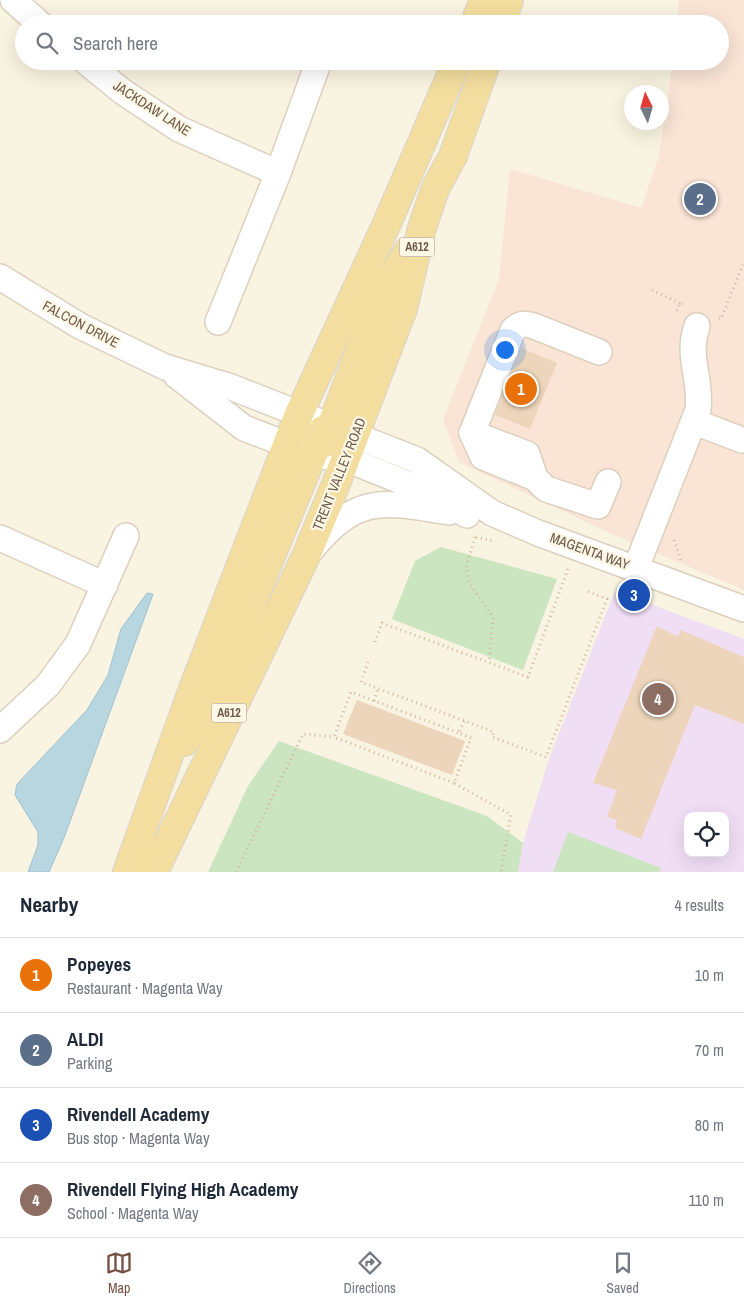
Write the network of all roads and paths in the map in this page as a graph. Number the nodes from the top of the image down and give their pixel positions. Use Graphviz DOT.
graph roads {
  1 [pos="14,0"];
  2 [pos="484,0"];
  3 [pos="509,0"];
  4 [pos="30,15"];
  5 [pos="478,15"];
  6 [pos="504,15"];
  7 [pos="96,70"];
  8 [pos="316,70"];
  9 [pos="453,70"];
  10 [pos="484,70"];
  11 [pos="278,173"];
  12 [pos="2,284"];
  13 [pos="652,290"];
  14 [pos="680,304"];
  15 [pos="218,322"];
  16 [pos="697,326"];
  17 [pos="600,352"];
  18 [pos="165,367"];
  19 [pos="299,414"];
  20 [pos="695,422"];
  21 [pos="344,440"];
  22 [pos="742,440"];
  23 [pos="287,445"];
  24 [pos="314,456"];
  25 [pos="608,482"];
  26 [pos="492,513"];
  27 [pos="471,526"];
  28 [pos="126,536"];
  29 [pos="0,538"];
  30 [pos="306,556"];
  31 [pos="570,564"];
  32 [pos="636,568"];
  33 [pos="563,582"];
  34 [pos="568,584"];
  35 [pos="105,585"];
  36 [pos="587,592"];
  37 [pos="744,609"];
  38 [pos="375,642"];
  39 [pos="368,662"];
  40 [pos="489,663"];
  41 [pos="378,688"];
  42 [pos="374,701"];
  43 [pos="464,721"];
  44 [pos="0,730"];
  45 [pos="459,733"];
  46 [pos="334,737"];
  47 [pos="166,767"];
  48 [pos="454,783"];
  49 [pos="127,872"];
  50 [pos="154,872"];
  51 [pos="236,872"];
  52 [pos="501,872"];
  1 -- 4 [label="street"];
  2 -- 5 [label="main road"];
  3 -- 6 [label="main road"];
  7 -- 11 [label="street, JACKDAW LANE"];
  8 -- 11 [label="street"];
  9 -- 19 [label="main road, A612"];
  10 -- 21 [label="main road, TRENT VALLEY ROAD / A612"];
  11 -- 15 [label="street"];
  12 -- 18 [label="street, FALCON DRIVE"];
  13 -- 14 [label="path"];
  16 -- 20 [label="street"];
  17 -- 25 [label="street"];
  18 -- 19 [label="street, FALCON DRIVE"];
  18 -- 23 [label="street, FALCON DRIVE"];
  19 -- 21 [label="street, FALCON DRIVE"];
  19 -- 23 [label="main road, A612"];
  20 -- 22 [label="street"];
  20 -- 32 [label="street"];
  21 -- 24 [label="main road, A612"];
  21 -- 26 [label="street, MAGENTA WAY"];
  21 -- 27 [label="street"];
  21 -- 30 [label="main road, TRENT VALLEY ROAD / A612"];
  23 -- 24 [label="street, FALCON DRIVE"];
  23 -- 47 [label="main road, A612"];
  24 -- 47 [label="main road, A612"];
  26 -- 27 [label="street"];
  26 -- 32 [label="street, MAGENTA WAY"];
  27 -- 30 [label="street"];
  27 -- 40 [label="path"];
  28 -- 35 [label="street"];
  29 -- 35 [label="street"];
  30 -- 50 [label="main road, TRENT VALLEY ROAD / A612"];
  31 -- 33 [label="path"];
  32 -- 37 [label="street, MAGENTA WAY"];
  33 -- 34 [label="path"];
  33 -- 40 [label="path"];
  35 -- 44 [label="street"];
  36 -- 43 [label="path"];
  38 -- 40 [label="path"];
  39 -- 41 [label="path"];
  41 -- 42 [label="path"];
  41 -- 43 [label="path"];
  42 -- 45 [label="path"];
  42 -- 46 [label="path"];
  43 -- 45 [label="path"];
  45 -- 48 [label="path"];
  46 -- 48 [label="path"];
  46 -- 51 [label="path"];
  47 -- 49 [label="main road, A612"];
  48 -- 52 [label="path"];
}
